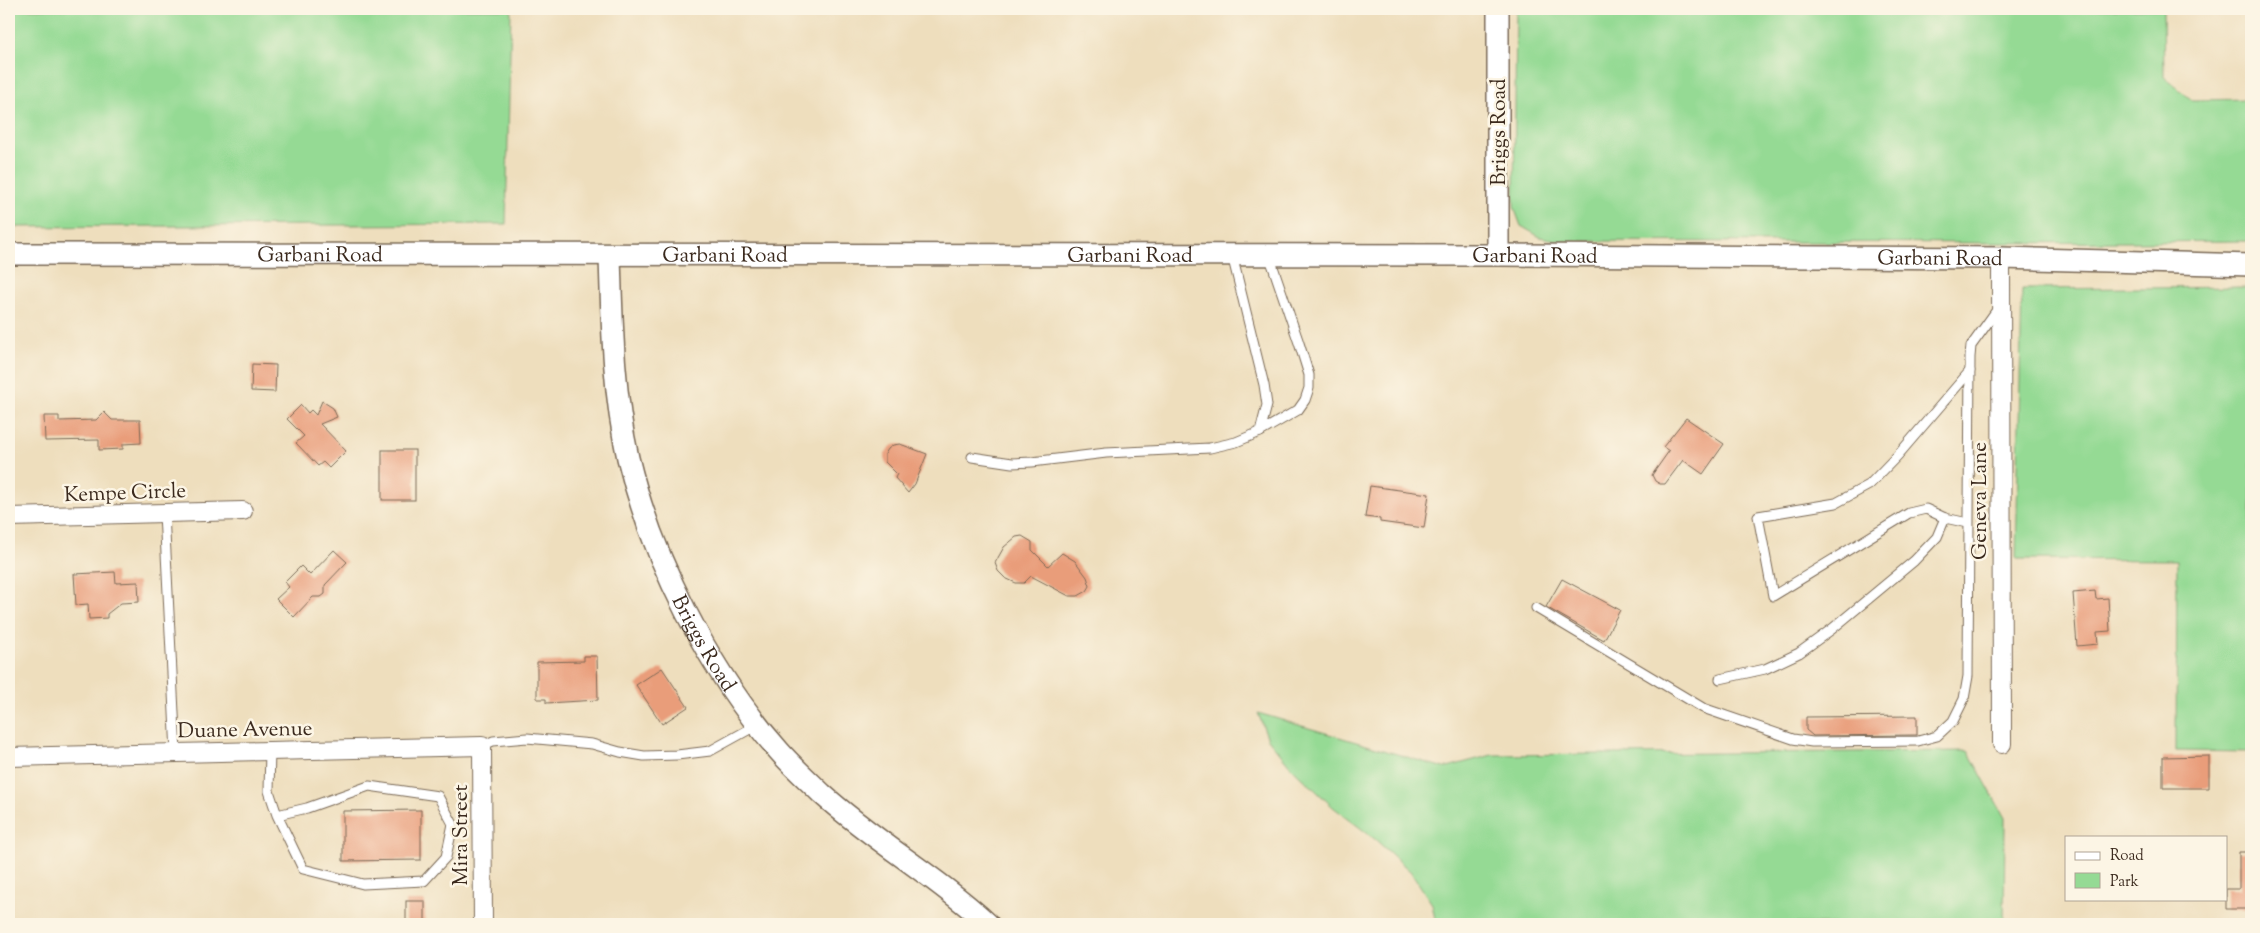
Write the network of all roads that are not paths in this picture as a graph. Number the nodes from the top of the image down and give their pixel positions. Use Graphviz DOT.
graph roads {
  1 [pos="1498,9"];
  2 [pos="9,254"];
  3 [pos="1232,255"];
  4 [pos="1268,255"];
  5 [pos="1498,255"];
  6 [pos="610,256"];
  7 [pos="2000,258"];
  8 [pos="2251,265"];
  9 [pos="2000,305"];
  10 [pos="1970,371"];
  11 [pos="1260,432"];
  12 [pos="972,457"];
  13 [pos="243,511"];
  14 [pos="164,513"];
  15 [pos="9,517"];
  16 [pos="1944,518"];
  17 [pos="1968,523"];
  18 [pos="1536,608"];
  19 [pos="1720,678"];
  20 [pos="757,724"];
  21 [pos="2002,744"];
  22 [pos="482,746"];
  23 [pos="270,751"];
  24 [pos="176,753"];
  25 [pos="9,757"];
  26 [pos="277,815"];
  27 [pos="483,924"];
  28 [pos="988,924"];
  1 -- 5 [label="street, Briggs Road"];
  2 -- 6 [label="street, Garbani Road"];
  3 -- 4 [label="street, Garbani Road"];
  3 -- 6 [label="street, Garbani Road"];
  3 -- 11 [label="lane"];
  4 -- 5 [label="street, Garbani Road"];
  4 -- 11 [label="lane"];
  5 -- 7 [label="street, Garbani Road"];
  6 -- 20 [label="street, Briggs Road"];
  7 -- 8 [label="street, Garbani Road"];
  7 -- 9 [label="street, Geneva Lane"];
  9 -- 10 [label="lane"];
  9 -- 21 [label="street, Geneva Lane"];
  10 -- 16 [label="lane"];
  10 -- 17 [label="lane"];
  11 -- 12 [label="lane"];
  13 -- 14 [label="street, Kempe Circle"];
  14 -- 15 [label="street, Kempe Circle"];
  14 -- 24 [label="lane"];
  16 -- 17 [label="lane"];
  16 -- 19 [label="lane"];
  17 -- 18 [label="lane"];
  20 -- 22 [label="lane"];
  20 -- 28 [label="street, Briggs Road"];
  22 -- 23 [label="street, Duane Avenue"];
  22 -- 27 [label="street, Mira Street"];
  23 -- 24 [label="street, Duane Avenue"];
  23 -- 26 [label="lane"];
  24 -- 25 [label="street, Duane Avenue"];
  26 -- 26 [label="lane"];
}
